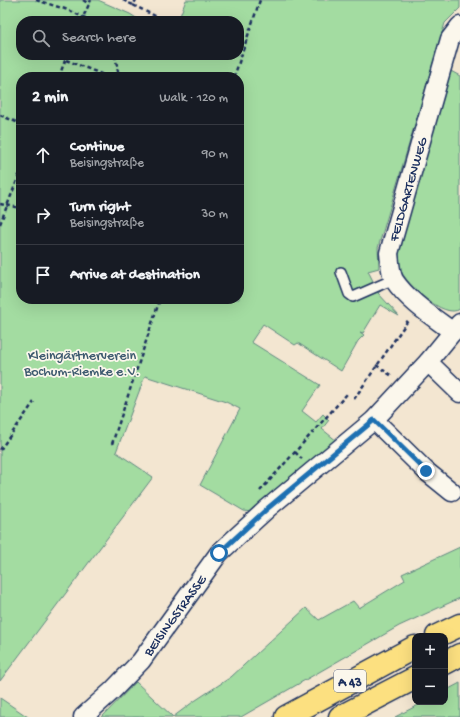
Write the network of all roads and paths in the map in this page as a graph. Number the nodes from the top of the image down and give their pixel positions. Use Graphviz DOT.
graph roads {
  1 [pos="36,0"];
  2 [pos="52,0"];
  3 [pos="83,0"];
  4 [pos="91,0"];
  5 [pos="123,0"];
  6 [pos="136,0"];
  7 [pos="260,0"];
  8 [pos="51,4"];
  9 [pos="90,4"];
  10 [pos="133,5"];
  11 [pos="83,16"];
  12 [pos="155,16"];
  13 [pos="460,26"];
  14 [pos="244,47"];
  15 [pos="66,60"];
  16 [pos="116,60"];
  17 [pos="240,60"];
  18 [pos="61,72"];
  19 [pos="96,72"];
  20 [pos="118,72"];
  21 [pos="236,72"];
  22 [pos="0,115"];
  23 [pos="16,122"];
  24 [pos="16,182"];
  25 [pos="0,204"];
  26 [pos="6,206"];
  27 [pos="16,207"];
  28 [pos="0,224"];
  29 [pos="341,272"];
  30 [pos="394,279"];
  31 [pos="158,304"];
  32 [pos="419,305"];
  33 [pos="456,327"];
  34 [pos="428,362"];
  35 [pos="460,393"];
  36 [pos="347,394"];
  37 [pos="354,399"];
  38 [pos="34,402"];
  39 [pos="374,420"];
  40 [pos="112,444"];
  41 [pos="0,450"];
  42 [pos="259,492"];
  43 [pos="452,492"];
  44 [pos="460,625"];
  45 [pos="443,633"];
  46 [pos="412,649"];
  47 [pos="460,655"];
  48 [pos="448,661"];
  49 [pos="412,680"];
  50 [pos="83,717"];
  51 [pos="286,717"];
  52 [pos="340,717"];
  1 -- 8 [label="path"];
  2 -- 8 [label="path"];
  3 -- 9 [label="path"];
  4 -- 9 [label="path"];
  5 -- 10 [label="path"];
  6 -- 10 [label="path"];
  7 -- 14 [label="path"];
  8 -- 11 [label="path"];
  9 -- 11 [label="path"];
  10 -- 12 [label="path"];
  13 -- 30 [label="street, FELDGARTENWEG"];
  15 -- 18 [label="path"];
  15 -- 19 [label="path"];
  16 -- 20 [label="path"];
  17 -- 21 [label="path"];
  22 -- 23 [label="path"];
  24 -- 26 [label="path"];
  25 -- 26 [label="path"];
  26 -- 27 [label="path"];
  26 -- 28 [label="path"];
  29 -- 30 [label="lane"];
  30 -- 32 [label="street"];
  31 -- 40 [label="path"];
  32 -- 33 [label="street"];
  32 -- 37 [label="path"];
  33 -- 34 [label="street, BEISINGSTRASSE"];
  34 -- 35 [label="street"];
  34 -- 39 [label="street, BEISINGSTRASSE"];
  36 -- 42 [label="path"];
  38 -- 41 [label="path"];
  39 -- 43 [label="street"];
  39 -- 50 [label="street, BEISINGSTRASSE"];
  44 -- 45 [label="highway"];
  46 -- 51 [label="highway, A 43"];
  47 -- 48 [label="highway"];
  49 -- 52 [label="highway, A 43"];
}
